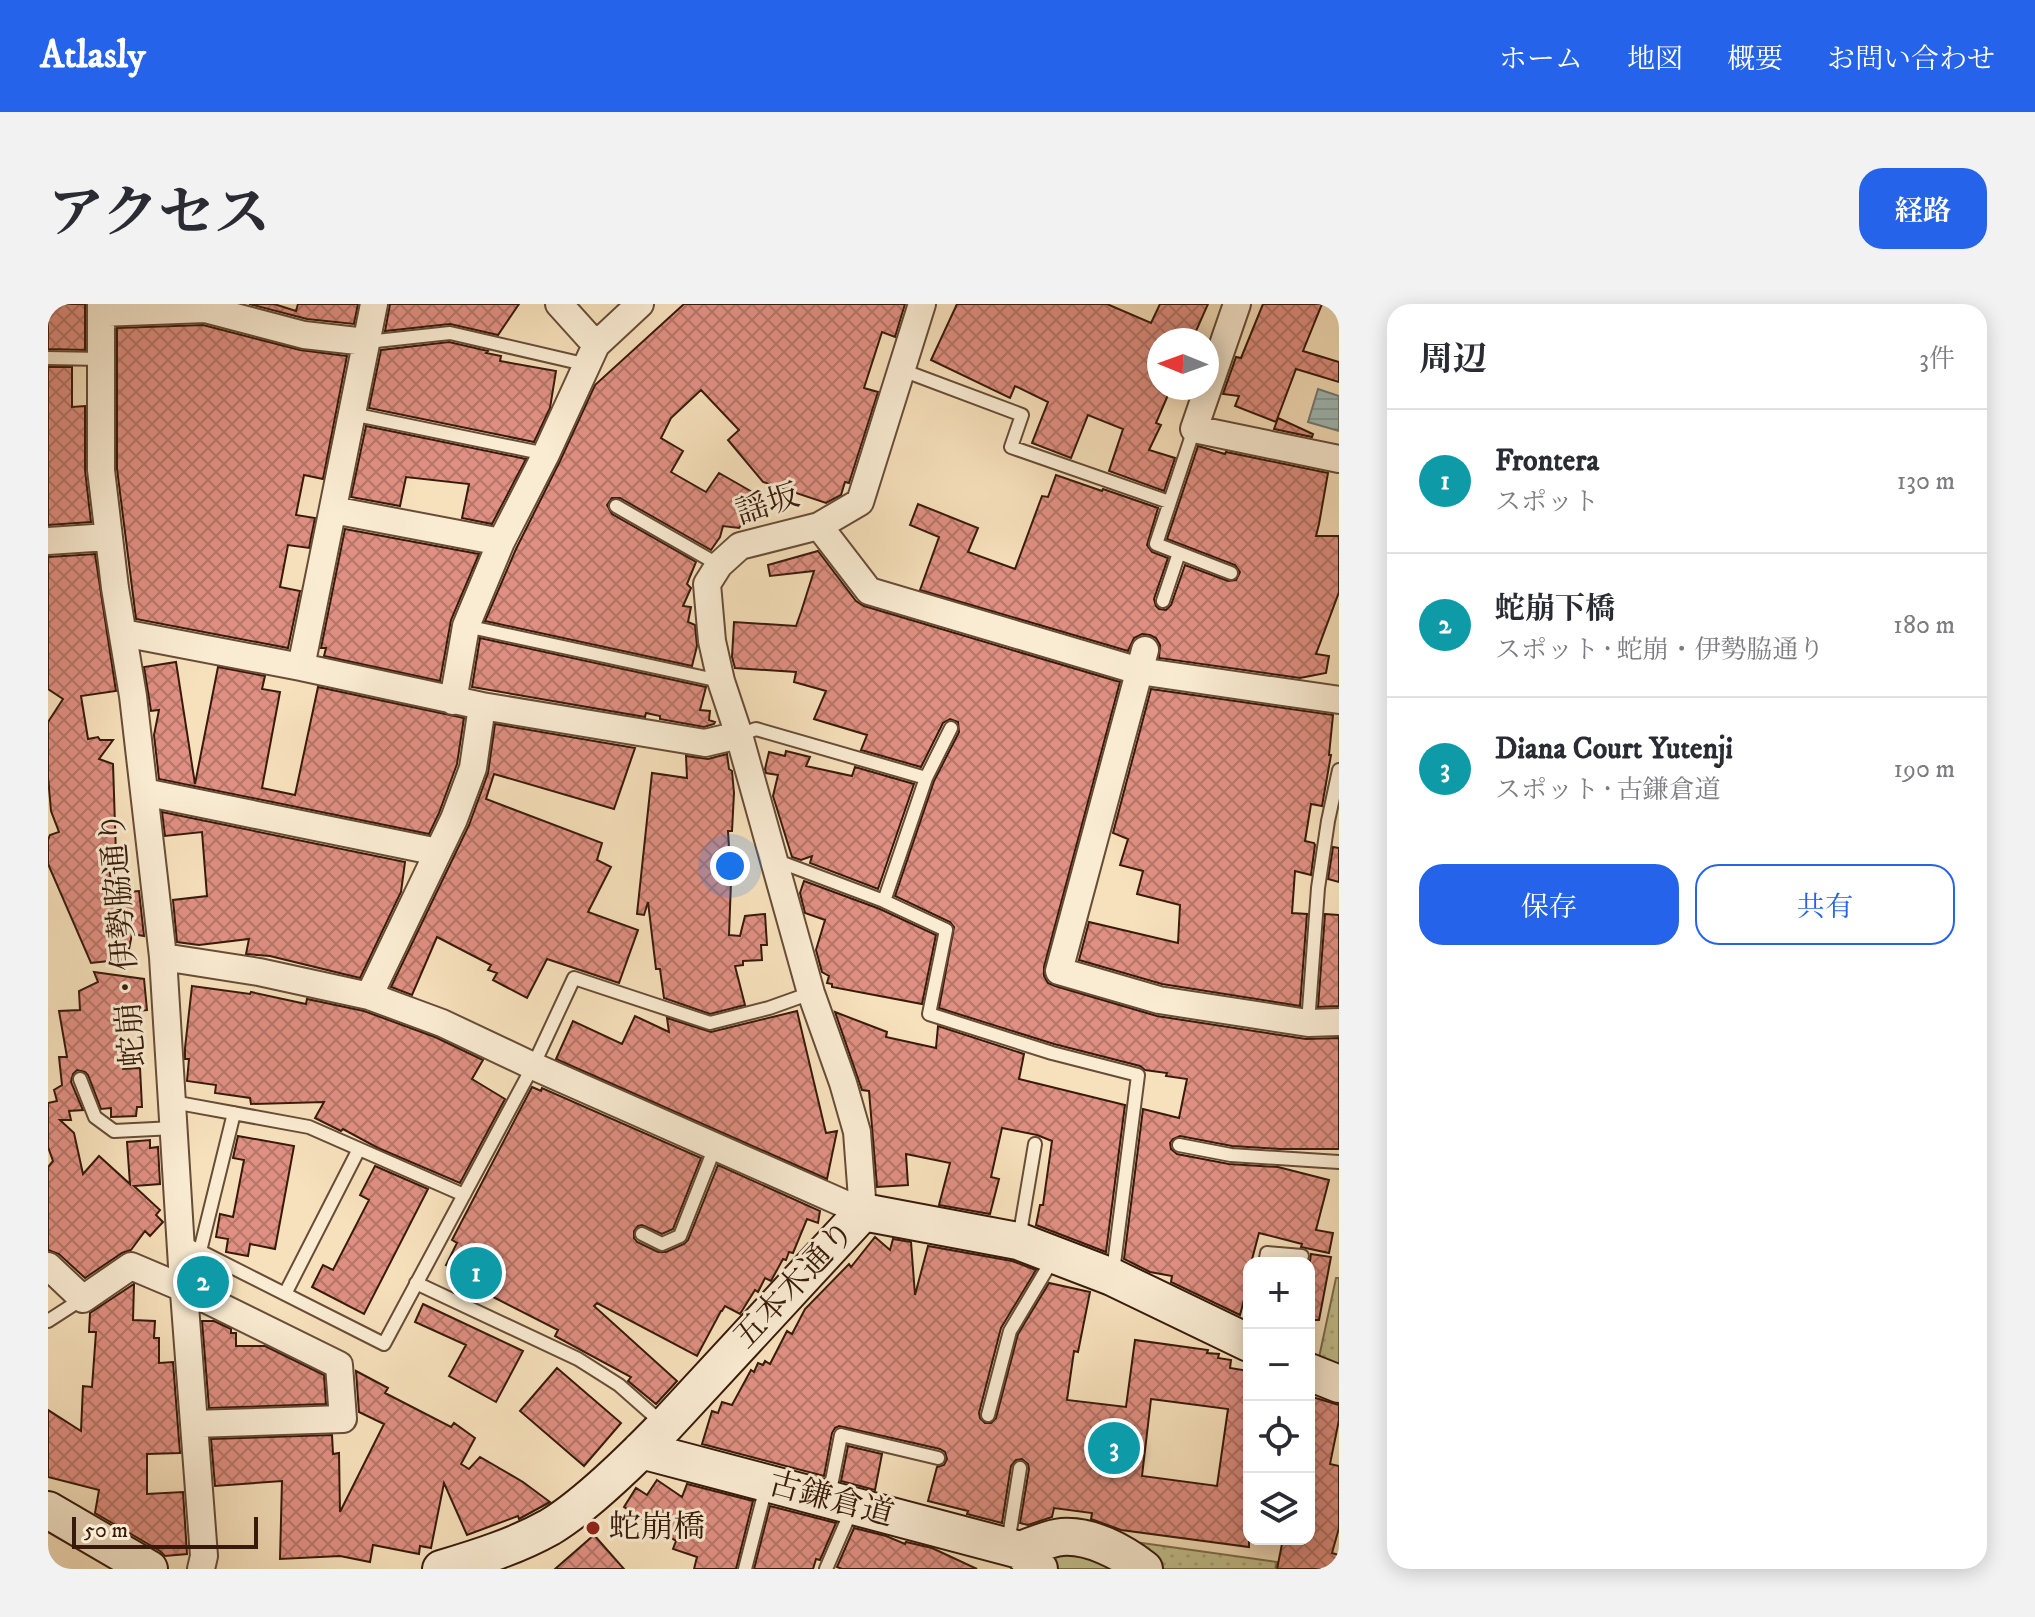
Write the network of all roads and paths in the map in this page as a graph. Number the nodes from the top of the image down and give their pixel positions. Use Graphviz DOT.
graph roads {
  1 [pos="374,304"];
  2 [pos="559,304"];
  3 [pos="640,304"];
  4 [pos="922,304"];
  5 [pos="1237,304"];
  6 [pos="101,308"];
  7 [pos="366,342"];
  8 [pos="592,355"];
  9 [pos="48,358"];
  10 [pos="101,359"];
  11 [pos="902,370"];
  12 [pos="352,414"];
  13 [pos="1194,429"];
  14 [pos="546,454"];
  15 [pos="1339,459"];
  16 [pos="1169,502"];
  17 [pos="616,506"];
  18 [pos="333,510"];
  19 [pos="819,526"];
  20 [pos="108,537"];
  21 [pos="48,541"];
  22 [pos="501,542"];
  23 [pos="1179,553"];
  24 [pos="719,565"];
  25 [pos="1231,573"];
  26 [pos="1163,601"];
  27 [pos="466,626"];
  28 [pos="123,633"];
  29 [pos="1142,661"];
  30 [pos="301,667"];
  31 [pos="721,681"];
  32 [pos="1339,700"];
  33 [pos="453,701"];
  34 [pos="482,706"];
  35 [pos="951,728"];
  36 [pos="739,735"];
  37 [pos="1339,770"];
  38 [pos="926,778"];
  39 [pos="144,792"];
  40 [pos="438,852"];
  41 [pos="775,860"];
  42 [pos="884,901"];
  43 [pos="163,957"];
  44 [pos="811,993"];
  45 [pos="369,996"];
  46 [pos="1339,1022"];
  47 [pos="1308,1023"];
  48 [pos="533,1066"];
  49 [pos="80,1079"];
  50 [pos="234,1113"];
  51 [pos="173,1115"];
  52 [pos="1035,1144"];
  53 [pos="1179,1145"];
  54 [pos="715,1147"];
  55 [pos="359,1149"];
  56 [pos="1339,1162"];
  57 [pos="464,1195"];
  58 [pos="863,1212"];
  59 [pos="642,1234"];
  60 [pos="1018,1241"];
  61 [pos="190,1246"];
  62 [pos="1055,1255"];
  63 [pos="1302,1256"];
  64 [pos="1266,1257"];
  65 [pos="48,1266"];
  66 [pos="1112,1277"];
  67 [pos="416,1283"];
  68 [pos="183,1288"];
  69 [pos="285,1294"];
  70 [pos="83,1299"];
  71 [pos="48,1321"];
  72 [pos="1243,1337"];
  73 [pos="1315,1374"];
  74 [pos="1339,1384"];
  75 [pos="988,1415"];
  76 [pos="194,1424"];
  77 [pos="653,1438"];
  78 [pos="938,1458"];
  79 [pos="1020,1468"];
  80 [pos="767,1483"];
  81 [pos="841,1503"];
  82 [pos="48,1510"];
  83 [pos="1019,1559"];
  84 [pos="490,1562"];
  85 [pos="149,1569"];
  86 [pos="201,1569"];
  87 [pos="441,1569"];
  88 [pos="745,1569"];
  89 [pos="826,1569"];
  90 [pos="1144,1569"];
  1 -- 7 [label="street"];
  2 -- 8 [label="street"];
  3 -- 8 [label="street"];
  4 -- 11 [label="street, 謡坂"];
  5 -- 13 [label="street"];
  6 -- 7 [label="street"];
  6 -- 10 [label="street, 蛇崩・伊勢脇通り"];
  7 -- 8 [label="lane"];
  7 -- 12 [label="street"];
  8 -- 14 [label="street"];
  9 -- 10 [label="lane"];
  10 -- 20 [label="street, 蛇崩・伊勢脇通り"];
  11 -- 16 [label="lane"];
  11 -- 19 [label="street, 謡坂"];
  12 -- 14 [label="lane"];
  12 -- 18 [label="street"];
  13 -- 15 [label="street"];
  13 -- 16 [label="lane"];
  14 -- 22 [label="street"];
  16 -- 23 [label="lane"];
  17 -- 24 [label="lane"];
  18 -- 22 [label="street"];
  18 -- 30 [label="street"];
  19 -- 24 [label="street, 謡坂"];
  19 -- 29 [label="street"];
  20 -- 21 [label="street"];
  20 -- 28 [label="street, 蛇崩・伊勢脇通り"];
  22 -- 27 [label="street"];
  23 -- 25 [label="lane"];
  23 -- 26 [label="lane"];
  24 -- 31 [label="street, 謡坂"];
  27 -- 31 [label="lane"];
  27 -- 33 [label="street"];
  28 -- 30 [label="street"];
  28 -- 39 [label="street, 蛇崩・伊勢脇通り"];
  29 -- 32 [label="street"];
  29 -- 47 [label="street"];
  30 -- 33 [label="street"];
  31 -- 36 [label="street, 謡坂"];
  33 -- 34 [label="street"];
  34 -- 36 [label="street"];
  34 -- 40 [label="street"];
  35 -- 38 [label="lane"];
  36 -- 38 [label="lane"];
  36 -- 41 [label="street, 謡坂"];
  37 -- 47 [label="lane"];
  38 -- 42 [label="lane"];
  39 -- 40 [label="street"];
  39 -- 43 [label="street, 蛇崩・伊勢脇通り"];
  40 -- 45 [label="street"];
  41 -- 42 [label="lane"];
  41 -- 44 [label="street, 謡坂"];
  42 -- 66 [label="lane"];
  43 -- 45 [label="street"];
  43 -- 51 [label="street, 蛇崩・伊勢脇通り"];
  44 -- 48 [label="lane"];
  44 -- 58 [label="street, 謡坂"];
  45 -- 48 [label="street"];
  46 -- 47 [label="street"];
  48 -- 54 [label="street"];
  48 -- 57 [label="lane"];
  49 -- 51 [label="lane"];
  50 -- 51 [label="lane"];
  50 -- 55 [label="lane"];
  50 -- 61 [label="lane"];
  51 -- 61 [label="street, 蛇崩・伊勢脇通り"];
  52 -- 60 [label="lane"];
  53 -- 56 [label="lane"];
  54 -- 58 [label="street"];
  54 -- 59 [label="lane"];
  55 -- 57 [label="lane"];
  55 -- 69 [label="lane"];
  57 -- 67 [label="lane"];
  58 -- 60 [label="street, 五本木通り"];
  58 -- 77 [label="street, 五本木通り"];
  60 -- 62 [label="street, 五本木通り"];
  61 -- 68 [label="street, 蛇崩・伊勢脇通り"];
  61 -- 69 [label="lane"];
  62 -- 66 [label="street, 五本木通り"];
  62 -- 75 [label="lane"];
  63 -- 64 [label="lane"];
  65 -- 70 [label="street"];
  66 -- 72 [label="street, 五本木通り"];
  67 -- 69 [label="lane"];
  67 -- 77 [label="lane"];
  68 -- 70 [label="street"];
  68 -- 76 [label="street, 蛇崩・伊勢脇通り"];
  68 -- 76 [label="street"];
  70 -- 71 [label="lane"];
  73 -- 74 [label="street"];
  76 -- 86 [label="street, 蛇崩・伊勢脇通り"];
  77 -- 80 [label="street, 古鎌倉道"];
  77 -- 84 [label="street, 五本木通り"];
  78 -- 81 [label="lane"];
  79 -- 83 [label="lane"];
  80 -- 81 [label="street, 古鎌倉道"];
  80 -- 88 [label="lane"];
  81 -- 83 [label="street, 古鎌倉道"];
  81 -- 89 [label="lane"];
  82 -- 85 [label="street"];
  83 -- 90 [label="street"];
  84 -- 87 [label="street, 五本木通り"];
}
